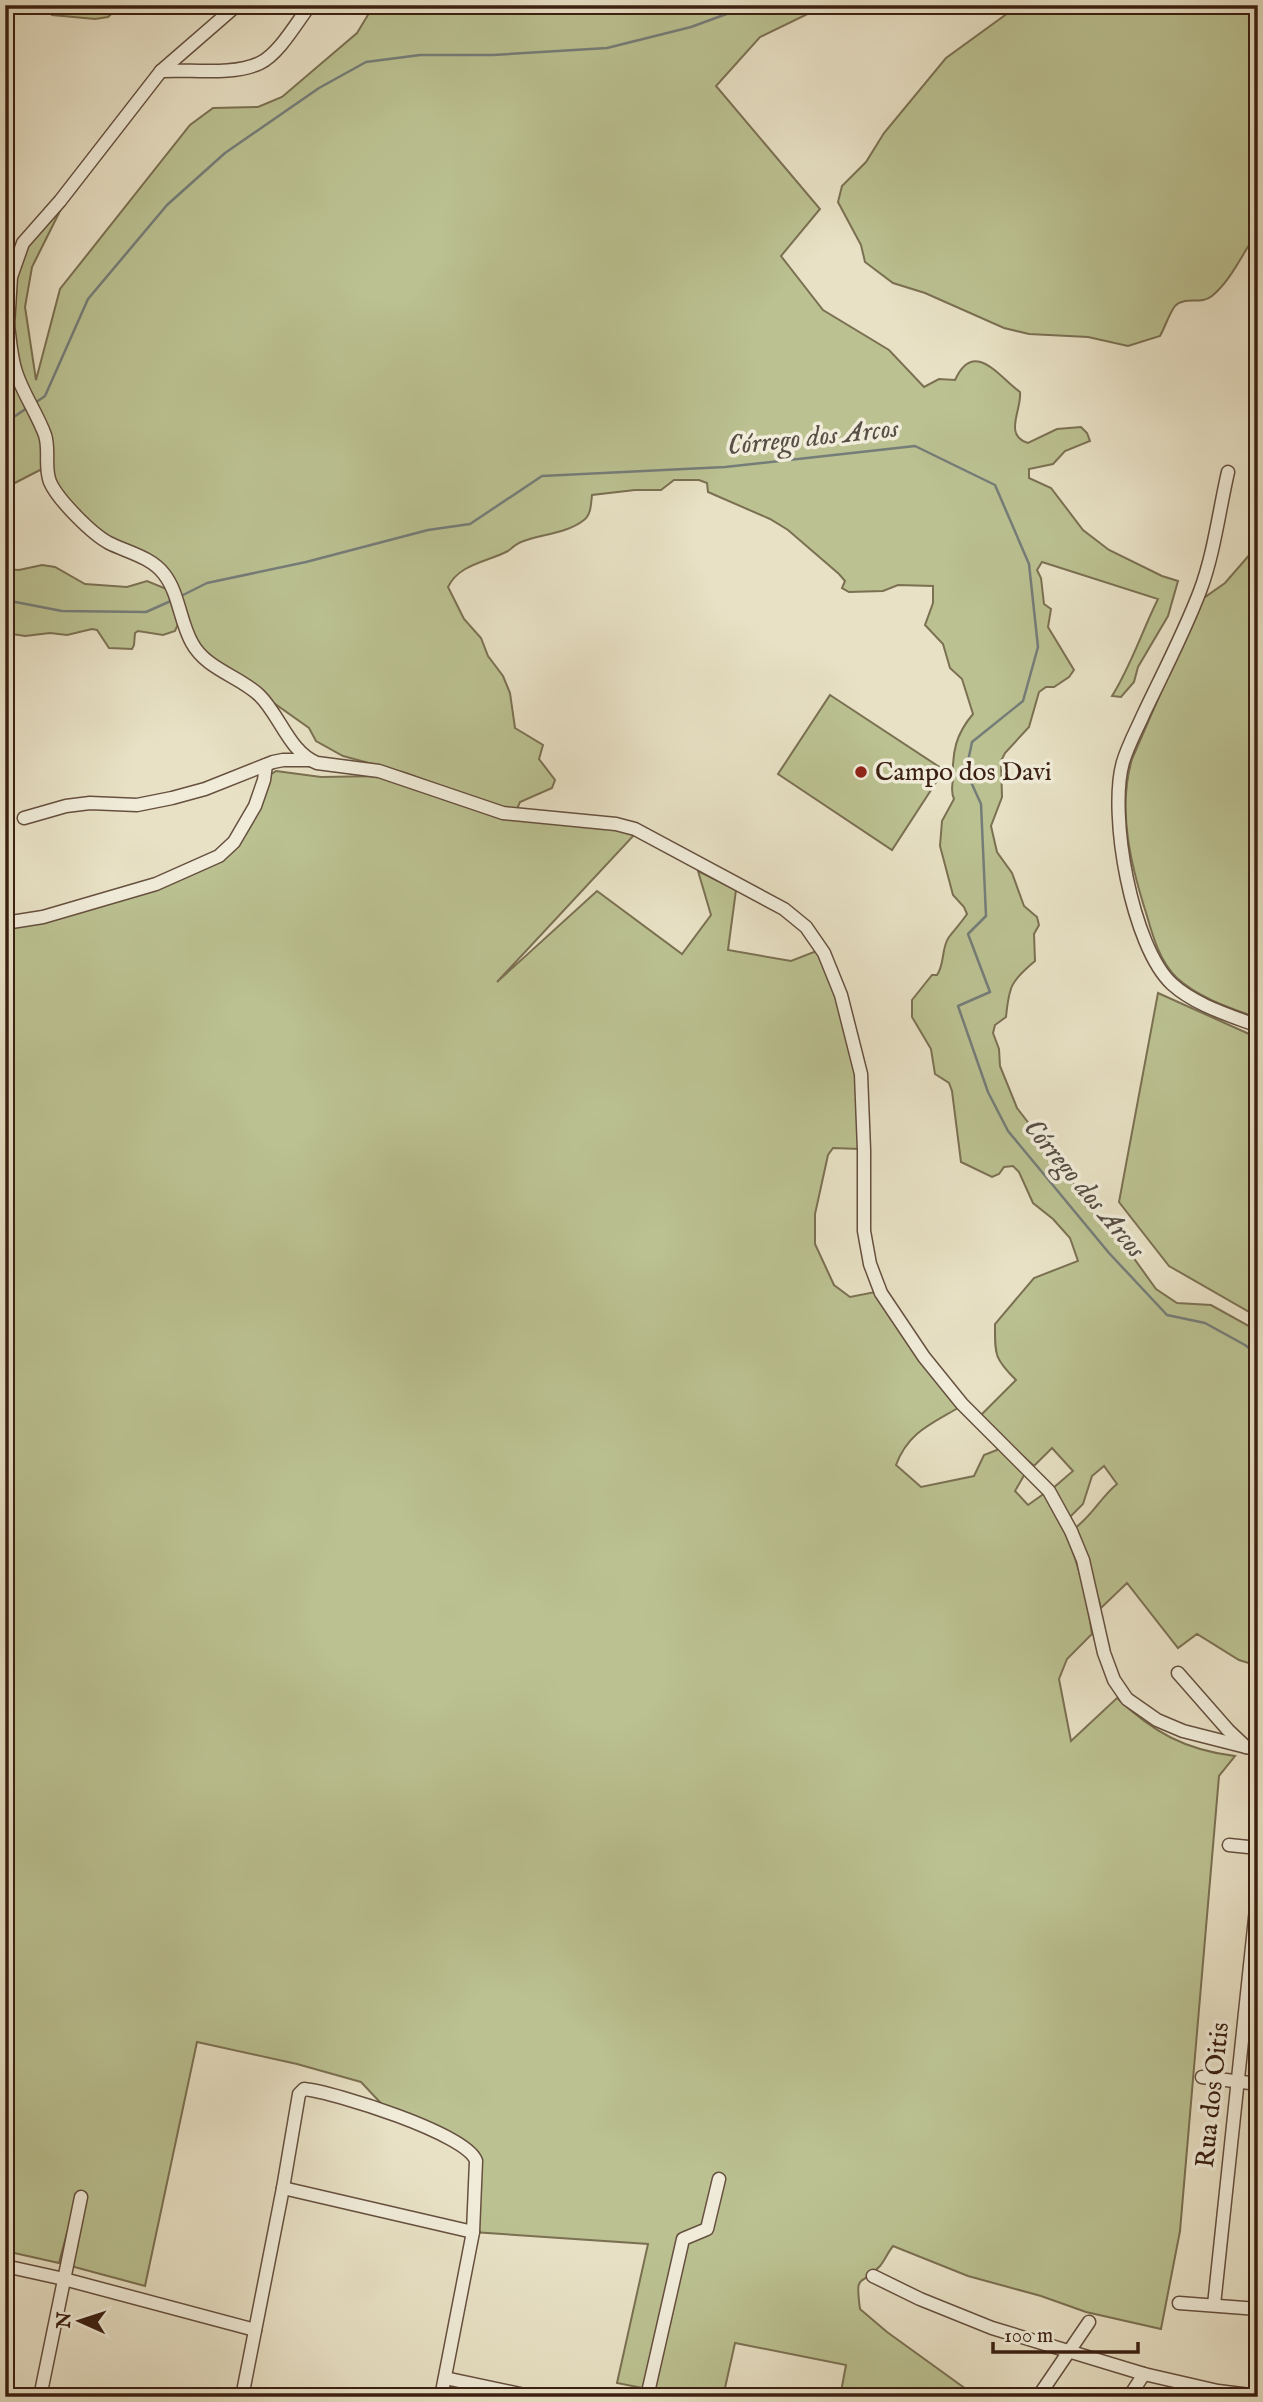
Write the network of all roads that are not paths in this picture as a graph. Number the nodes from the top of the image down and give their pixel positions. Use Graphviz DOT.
graph roads {
  1 [pos="237,5"];
  2 [pos="310,5"];
  3 [pos="161,71"];
  4 [pos="7,324"];
  5 [pos="1227,472"];
  6 [pos="309,760"];
  7 [pos="266,765"];
  8 [pos="24,818"];
  9 [pos="5,923"];
  10 [pos="1258,1026"];
  11 [pos="1178,1673"];
  12 [pos="1252,1748"];
  13 [pos="1229,1845"];
  14 [pos="1258,1848"];
  15 [pos="1258,1890"];
  16 [pos="1202,2077"];
  17 [pos="1237,2081"];
  18 [pos="1258,2084"];
  19 [pos="719,2179"];
  20 [pos="283,2188"];
  21 [pos="80,2197"];
  22 [pos="473,2232"];
  23 [pos="5,2266"];
  24 [pos="873,2276"];
  25 [pos="64,2279"];
  26 [pos="1179,2303"];
  27 [pos="1214,2305"];
  28 [pos="1258,2309"];
  29 [pos="1089,2322"];
  30 [pos="255,2330"];
  31 [pos="1068,2351"];
  32 [pos="1144,2374"];
  33 [pos="445,2378"];
  34 [pos="1217,2394"];
  35 [pos="1258,2396"];
  36 [pos="40,2397"];
  37 [pos="242,2397"];
  38 [pos="441,2397"];
  39 [pos="534,2397"];
  40 [pos="647,2397"];
  41 [pos="1038,2397"];
  42 [pos="1129,2397"];
  1 -- 3 [label="street"];
  2 -- 3 [label="street"];
  3 -- 4 [label="street"];
  4 -- 6 [label="street"];
  5 -- 10 [label="street"];
  6 -- 7 [label="street"];
  6 -- 12 [label="street"];
  7 -- 8 [label="street"];
  7 -- 9 [label="street"];
  11 -- 12 [label="street"];
  13 -- 14 [label="street"];
  15 -- 17 [label="street, Rua dos Oitis"];
  16 -- 17 [label="street"];
  17 -- 18 [label="street"];
  17 -- 27 [label="street, Rua dos Oitis"];
  19 -- 40 [label="street"];
  20 -- 22 [label="street"];
  20 -- 22 [label="street"];
  20 -- 30 [label="street"];
  21 -- 25 [label="street"];
  22 -- 33 [label="street"];
  23 -- 25 [label="street"];
  24 -- 31 [label="street"];
  25 -- 30 [label="street"];
  25 -- 36 [label="street"];
  26 -- 27 [label="street"];
  27 -- 28 [label="street"];
  29 -- 31 [label="street"];
  30 -- 37 [label="street"];
  31 -- 32 [label="street"];
  31 -- 41 [label="street"];
  32 -- 34 [label="street"];
  32 -- 42 [label="street"];
  33 -- 38 [label="street"];
  33 -- 39 [label="street"];
  34 -- 35 [label="street"];
}
